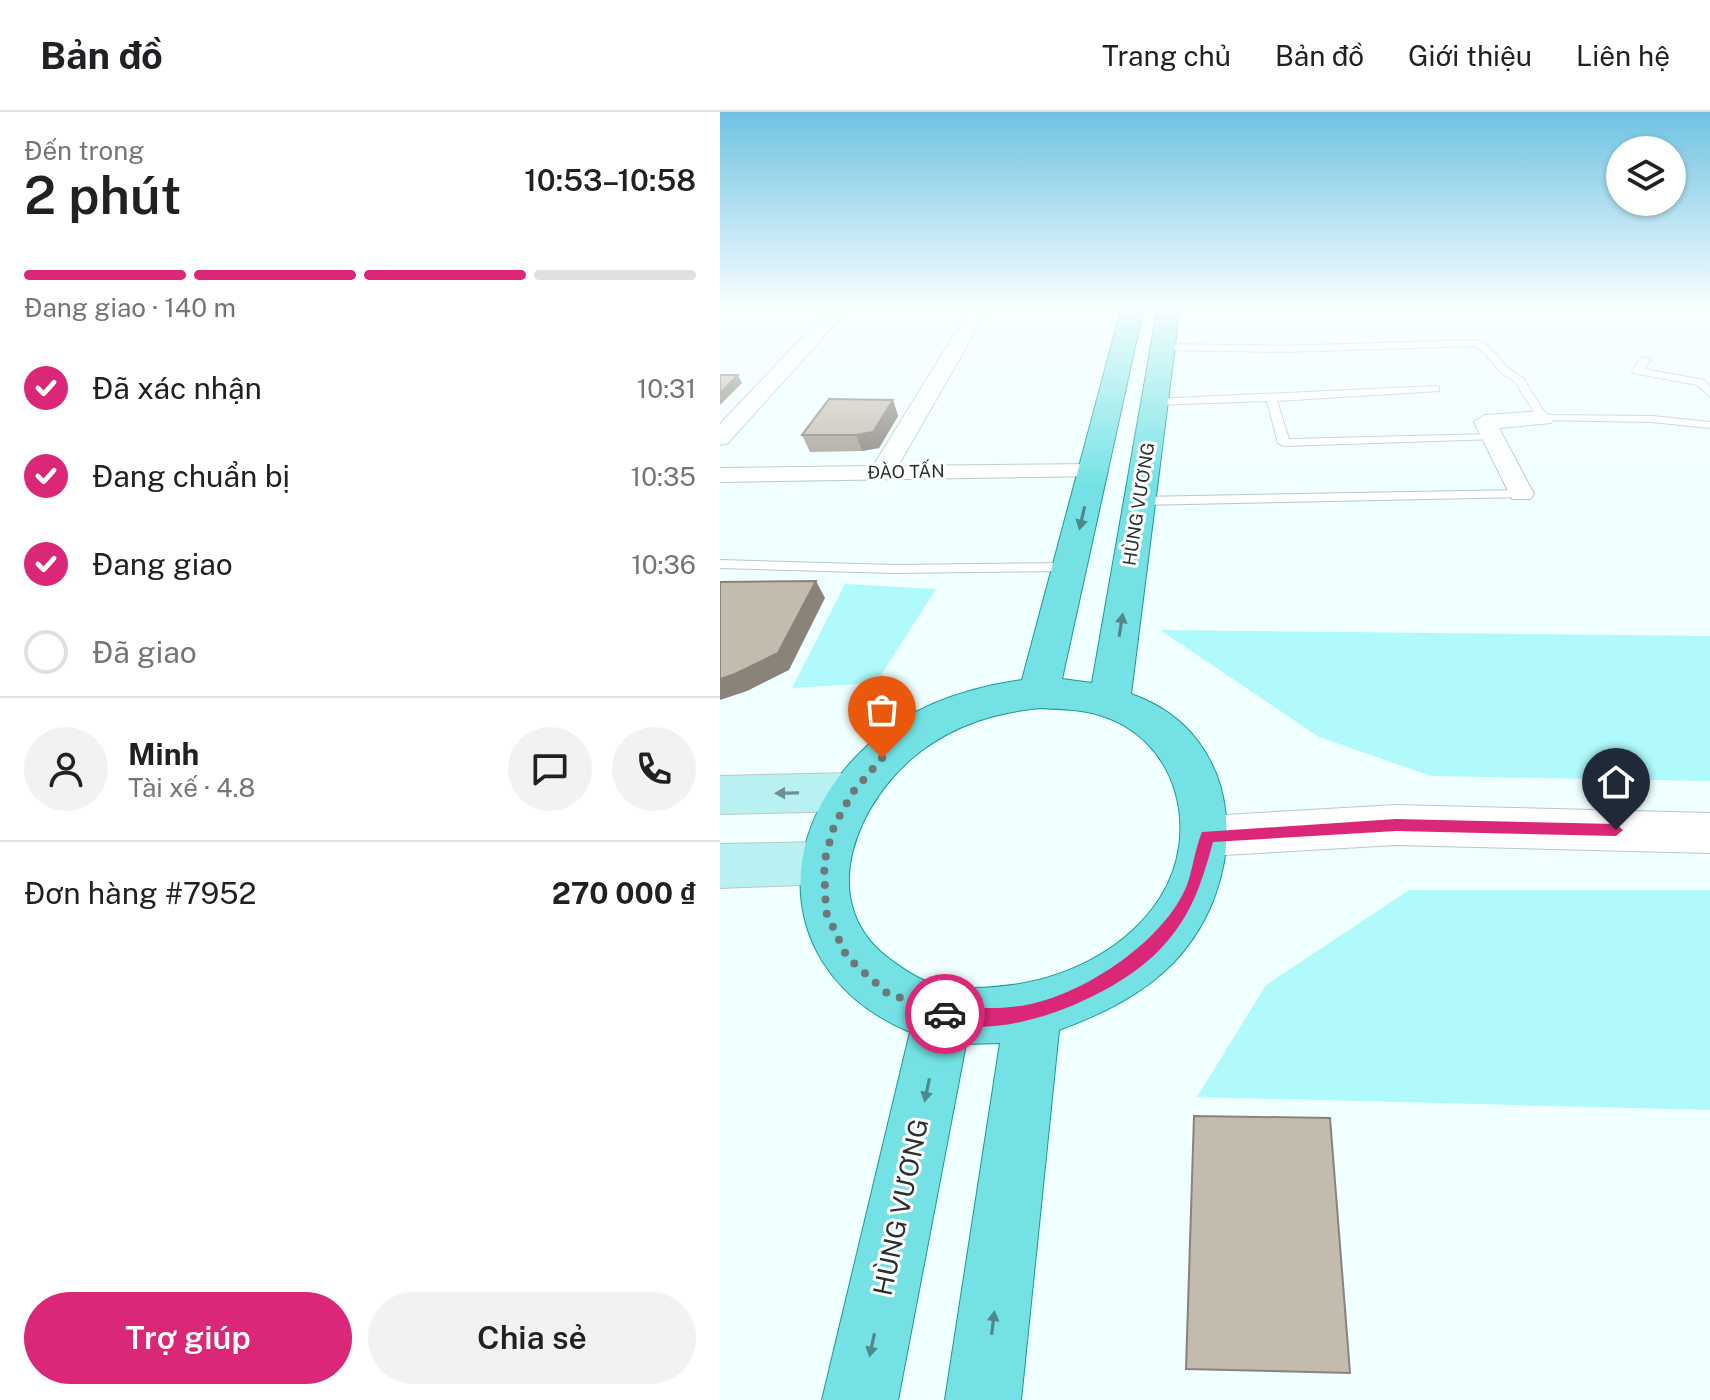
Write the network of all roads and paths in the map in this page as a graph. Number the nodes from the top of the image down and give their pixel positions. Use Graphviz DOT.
graph roads {
  1 [pos="786,366"];
  2 [pos="945,366"];
  3 [pos="1118,366"];
  4 [pos="1160,366"];
  5 [pos="1501,366"];
  6 [pos="1641,366"];
  7 [pos="1435,389"];
  8 [pos="1710,394"];
  9 [pos="1271,398"];
  10 [pos="1154,402"];
  11 [pos="1543,418"];
  12 [pos="1710,425"];
  13 [pos="1492,437"];
  14 [pos="720,438"];
  15 [pos="1093,471"];
  16 [pos="882,472"];
  17 [pos="720,475"];
  18 [pos="1521,494"];
  19 [pos="1139,501"];
  20 [pos="720,564"];
  21 [pos="1070,567"];
  22 [pos="1039,693"];
  23 [pos="1109,702"];
  24 [pos="853,792"];
  25 [pos="720,795"];
  26 [pos="1710,833"];
  27 [pos="1207,836"];
  28 [pos="824,863"];
  29 [pos="720,866"];
  30 [pos="1033,1012"];
  31 [pos="943,1014"];
  32 [pos="860,1400"];
  33 [pos="983,1400"];
  1 -- 14 [label="street"];
  2 -- 16 [label="street"];
  3 -- 15 [label="main road"];
  4 -- 10 [label="main road, HÙNG VƯƠNG"];
  5 -- 11 [label="lane"];
  6 -- 8 [label="lane"];
  7 -- 9 [label="lane"];
  9 -- 10 [label="lane"];
  9 -- 13 [label="lane"];
  10 -- 19 [label="main road, HÙNG VƯƠNG"];
  11 -- 12 [label="lane"];
  11 -- 13 [label="street"];
  13 -- 18 [label="street"];
  15 -- 16 [label="street, ĐÀO TẤN"];
  15 -- 21 [label="main road, one-way"];
  16 -- 17 [label="street, ĐÀO TẤN"];
  18 -- 19 [label="lane"];
  23 -- 19 [label="main road, HÙNG VƯƠNG, one-way"];
  20 -- 21 [label="lane"];
  21 -- 22 [label="main road"];
  22 -- 23 [label="main road"];
  22 -- 24 [label="main road"];
  23 -- 27 [label="main road"];
  24 -- 25 [label="main road, one-way"];
  24 -- 28 [label="main road"];
  26 -- 27 [label="street"];
  27 -- 30 [label="main road"];
  28 -- 29 [label="main road"];
  28 -- 31 [label="main road"];
  30 -- 31 [label="main road"];
  33 -- 30 [label="main road, one-way"];
  31 -- 32 [label="main road, HÙNG VƯƠNG, one-way"];
}
